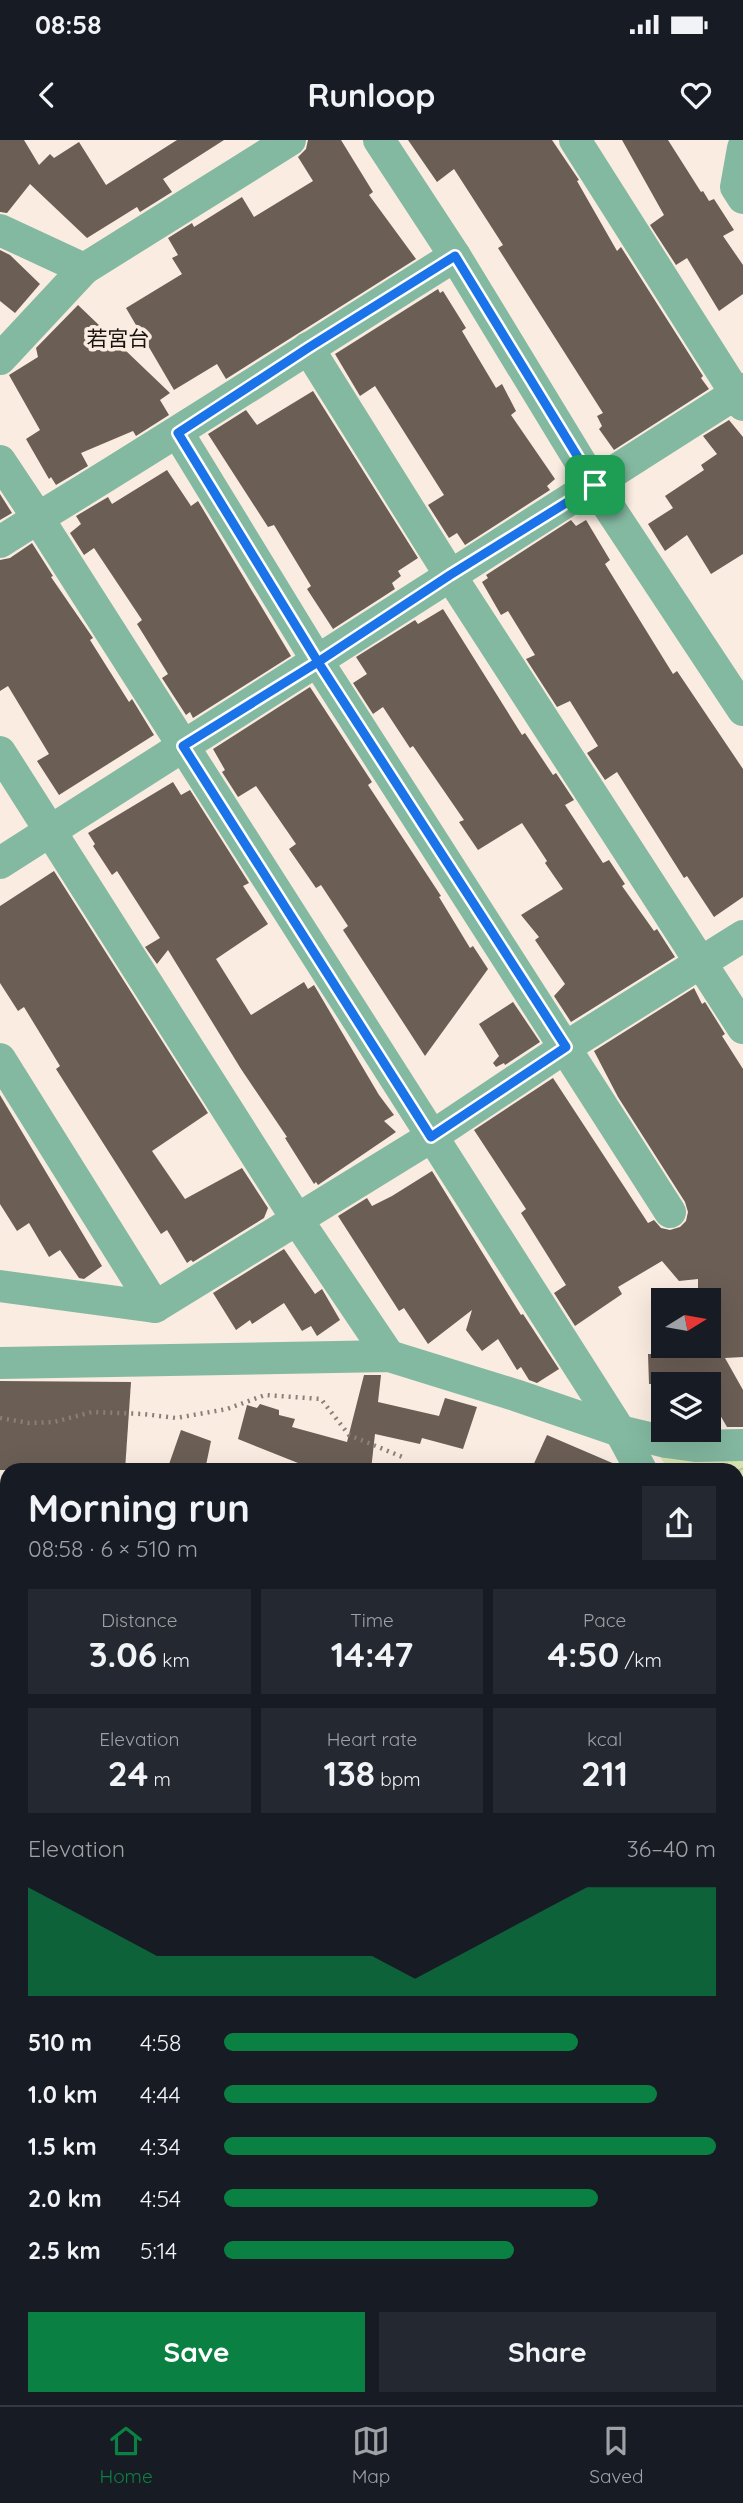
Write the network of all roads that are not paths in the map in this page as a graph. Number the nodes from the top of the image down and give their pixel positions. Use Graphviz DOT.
graph roads {
  1 [pos="290,140"];
  2 [pos="379,140"];
  3 [pos="575,140"];
  4 [pos="743,148"];
  5 [pos="743,198"];
  6 [pos="0,230"];
  7 [pos="455,256"];
  8 [pos="84,269"];
  9 [pos="308,348"];
  10 [pos="0,359"];
  11 [pos="741,396"];
  12 [pos="178,433"];
  13 [pos="0,461"];
  14 [pos="595,485"];
  15 [pos="38,518"];
  16 [pos="0,542"];
  17 [pos="450,575"];
  18 [pos="318,662"];
  19 [pos="743,710"];
  20 [pos="183,746"];
  21 [pos="0,751"];
  22 [pos="51,830"];
  23 [pos="0,863"];
  24 [pos="743,936"];
  25 [pos="701,962"];
  26 [pos="743,1028"];
  27 [pos="566,1047"];
  28 [pos="0,1059"];
  29 [pos="431,1137"];
  30 [pos="670,1212"];
  31 [pos="298,1221"];
  32 [pos="0,1286"];
  33 [pos="155,1307"];
  34 [pos="389,1356"];
  35 [pos="0,1363"];
  36 [pos="620,1431"];
  37 [pos="743,1445"];
  38 [pos="632,1463"];
  1 -- 8 [label="street"];
  2 -- 7 [label="street"];
  3 -- 11 [label="street"];
  4 -- 5 [label="street"];
  6 -- 8 [label="street"];
  7 -- 9 [label="street"];
  7 -- 14 [label="street"];
  8 -- 10 [label="street"];
  9 -- 12 [label="street"];
  9 -- 17 [label="street"];
  11 -- 14 [label="street"];
  12 -- 15 [label="street"];
  12 -- 18 [label="street"];
  13 -- 15 [label="street"];
  14 -- 17 [label="street"];
  14 -- 19 [label="street"];
  15 -- 16 [label="street"];
  15 -- 20 [label="street"];
  17 -- 18 [label="street"];
  17 -- 25 [label="street"];
  18 -- 20 [label="street"];
  18 -- 27 [label="street"];
  20 -- 22 [label="street"];
  20 -- 29 [label="street"];
  21 -- 22 [label="street"];
  22 -- 23 [label="street"];
  22 -- 31 [label="street"];
  24 -- 25 [label="street"];
  25 -- 26 [label="street"];
  25 -- 27 [label="street"];
  27 -- 29 [label="street"];
  27 -- 30 [label="street"];
  28 -- 33 [label="street"];
  29 -- 31 [label="street"];
  29 -- 36 [label="street"];
  31 -- 33 [label="street"];
  31 -- 34 [label="street"];
  32 -- 33 [label="street"];
  34 -- 35 [label="street"];
  34 -- 36 [label="street"];
  36 -- 37 [label="street"];
  36 -- 38 [label="street"];
}
